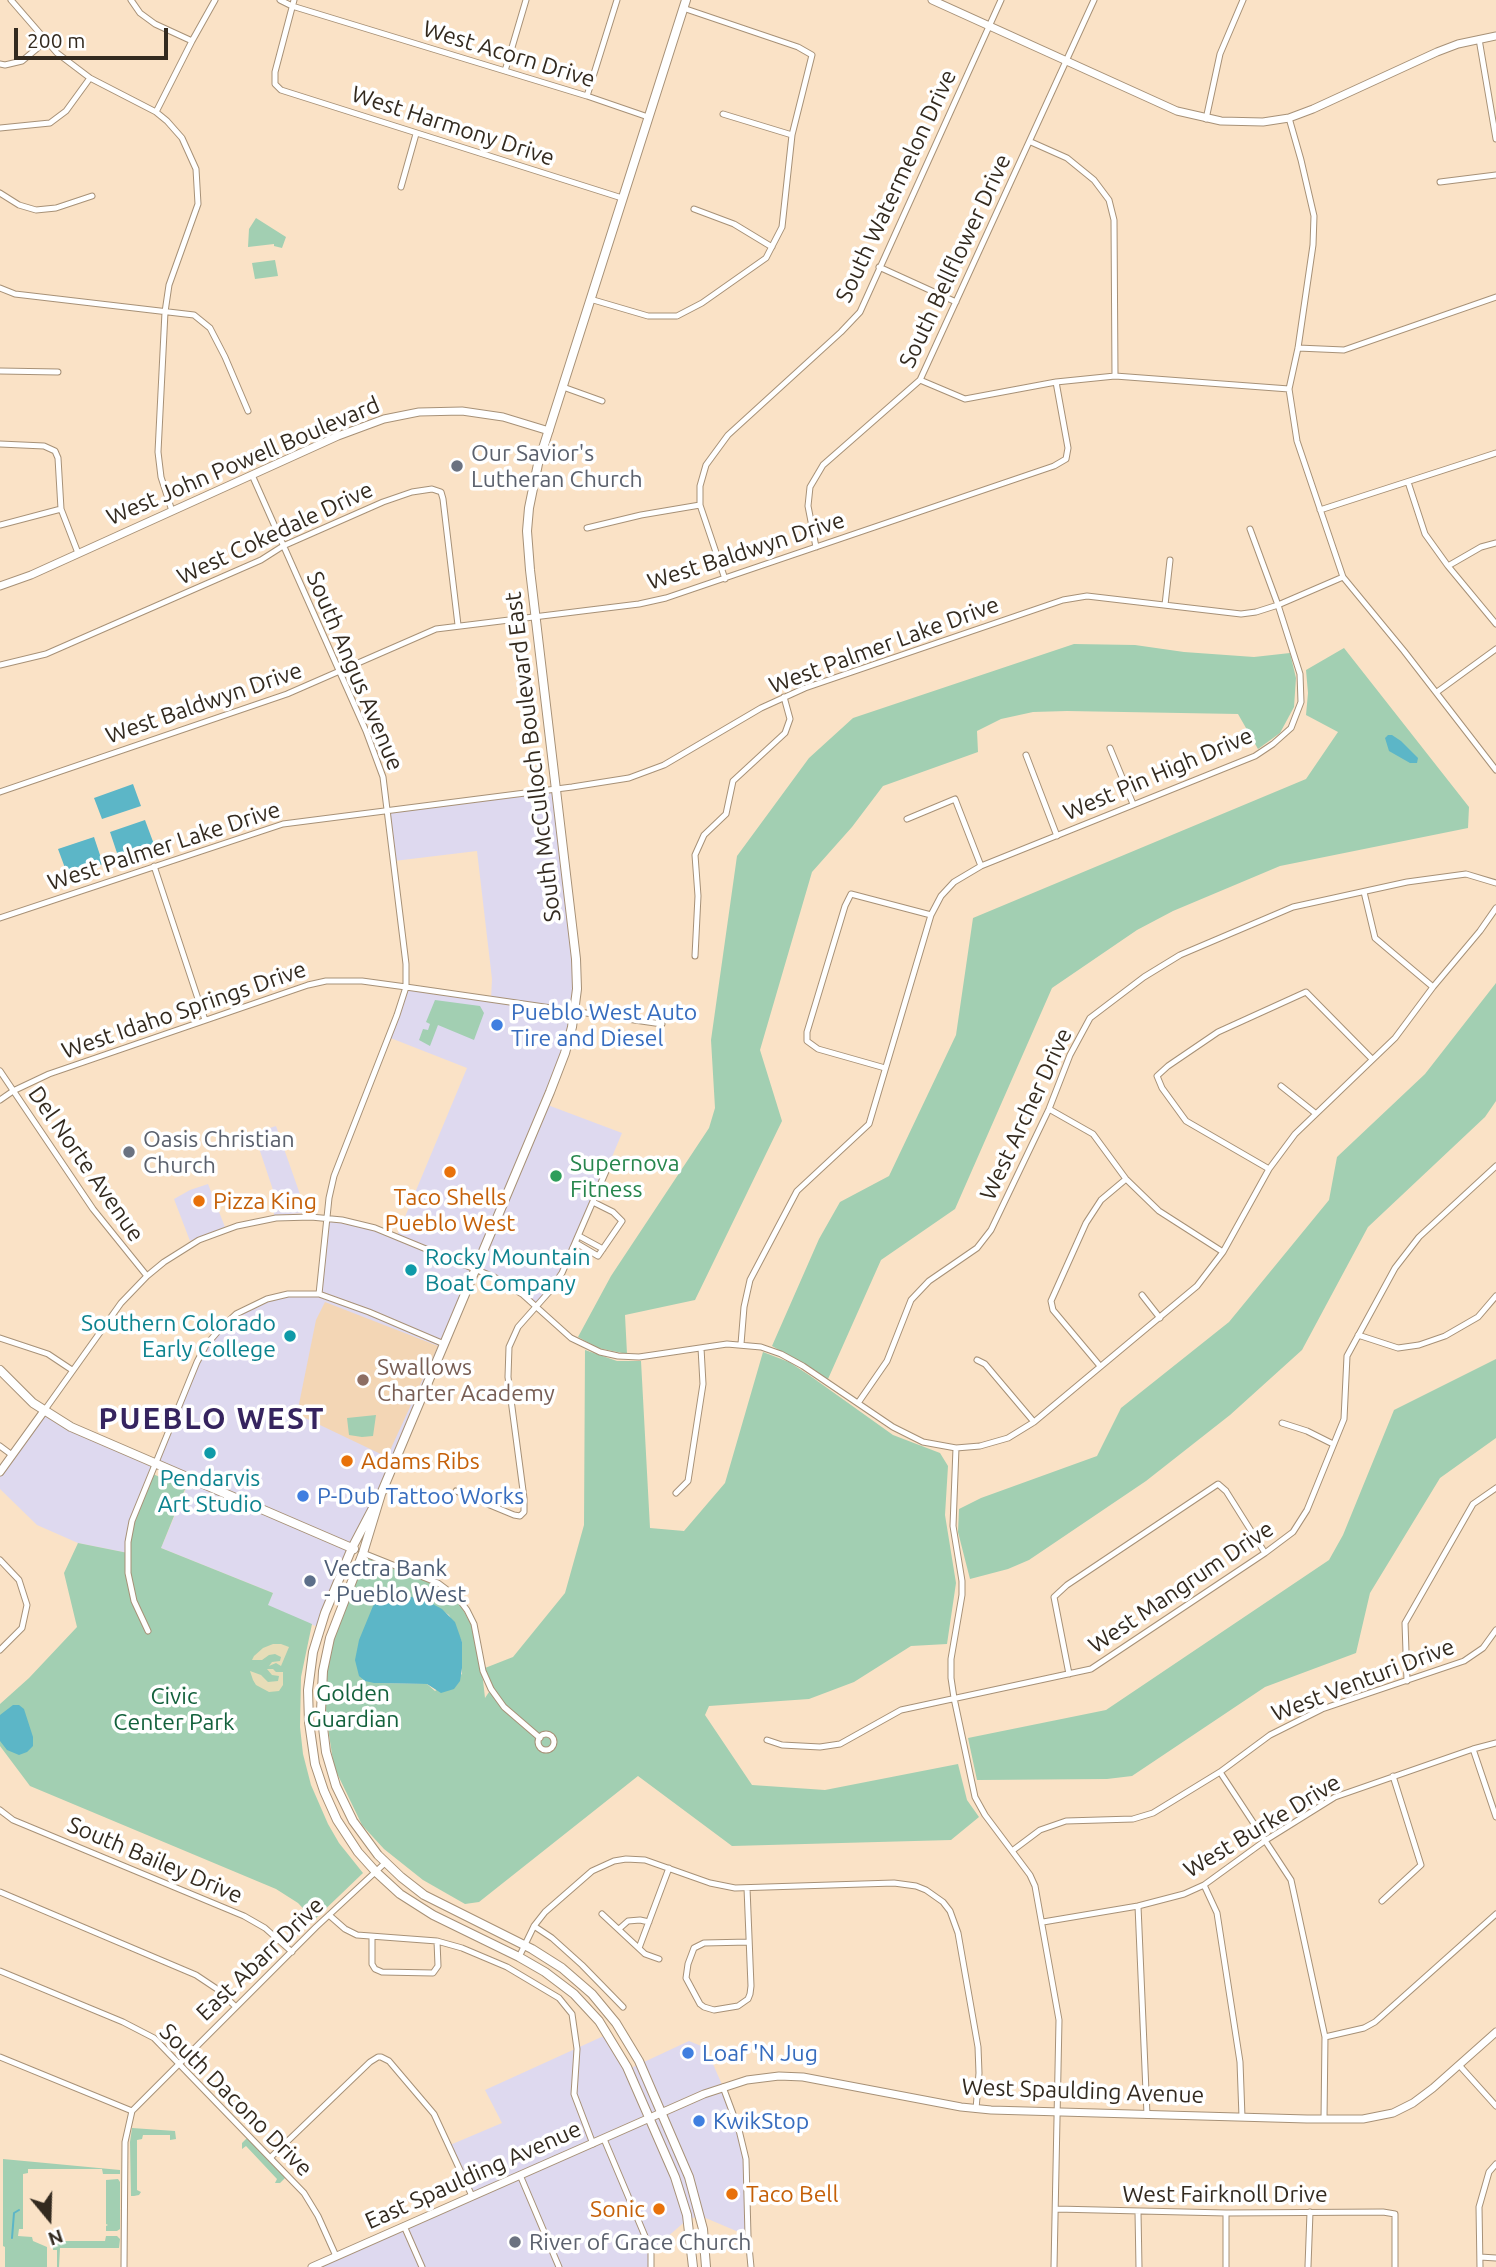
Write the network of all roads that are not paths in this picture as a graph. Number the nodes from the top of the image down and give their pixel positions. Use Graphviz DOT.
graph roads {
  1 [pos="10,0"];
  2 [pos="131,0"];
  3 [pos="215,0"];
  4 [pos="280,0"];
  5 [pos="526,0"];
  6 [pos="617,0"];
  7 [pos="932,0"];
  8 [pos="1001,0"];
  9 [pos="1094,0"];
  10 [pos="1243,0"];
  11 [pos="293,3"];
  12 [pos="685,4"];
  13 [pos="990,25"];
  14 [pos="1496,36"];
  15 [pos="1479,39"];
  16 [pos="46,41"];
  17 [pos="192,41"];
  18 [pos="1067,63"];
  19 [pos="0,64"];
  20 [pos="505,71"];
  21 [pos="90,78"];
  22 [pos="587,96"];
  23 [pos="156,112"];
  24 [pos="723,114"];
  25 [pos="648,117"];
  26 [pos="1289,118"];
  27 [pos="1206,119"];
  28 [pos="0,128"];
  29 [pos="416,134"];
  30 [pos="792,135"];
  31 [pos="1496,139"];
  32 [pos="1031,142"];
  33 [pos="1496,175"];
  34 [pos="1440,182"];
  35 [pos="401,187"];
  36 [pos="0,193"];
  37 [pos="92,196"];
  38 [pos="621,198"];
  39 [pos="694,209"];
  40 [pos="772,247"];
  41 [pos="879,267"];
  42 [pos="0,288"];
  43 [pos="1496,297"];
  44 [pos="590,299"];
  45 [pos="956,302"];
  46 [pos="164,312"];
  47 [pos="1298,348"];
  48 [pos="0,371"];
  49 [pos="58,372"];
  50 [pos="1115,376"];
  51 [pos="920,380"];
  52 [pos="1056,382"];
  53 [pos="563,387"];
  54 [pos="1289,389"];
  55 [pos="602,401"];
  56 [pos="248,411"];
  57 [pos="549,431"];
  58 [pos="0,444"];
  59 [pos="1496,453"];
  60 [pos="252,475"];
  61 [pos="1408,482"];
  62 [pos="700,505"];
  63 [pos="61,509"];
  64 [pos="1320,510"];
  65 [pos="172,511"];
  66 [pos="0,525"];
  67 [pos="587,528"];
  68 [pos="1250,529"];
  69 [pos="1496,543"];
  70 [pos="283,546"];
  71 [pos="816,547"];
  72 [pos="78,553"];
  73 [pos="1170,560"];
  74 [pos="1448,566"];
  75 [pos="1343,577"];
  76 [pos="725,579"];
  77 [pos="0,586"];
  78 [pos="1166,605"];
  79 [pos="1278,605"];
  80 [pos="536,617"];
  81 [pos="1496,624"];
  82 [pos="458,625"];
  83 [pos="1496,649"];
  84 [pos="0,665"];
  85 [pos="339,672"];
  86 [pos="1437,692"];
  87 [pos="784,697"];
  88 [pos="1110,748"];
  89 [pos="1026,755"];
  90 [pos="1496,770"];
  91 [pos="556,789"];
  92 [pos="0,792"];
  93 [pos="1133,804"];
  94 [pos="388,810"];
  95 [pos="907,819"];
  96 [pos="1057,836"];
  97 [pos="154,866"];
  98 [pos="981,866"];
  99 [pos="1496,883"];
  100 [pos="1364,892"];
  101 [pos="1496,908"];
  102 [pos="931,915"];
  103 [pos="0,918"];
  104 [pos="695,956"];
  105 [pos="406,987"];
  106 [pos="1433,987"];
  107 [pos="575,1012"];
  108 [pos="205,1020"];
  109 [pos="662,1024"];
  110 [pos="1372,1059"];
  111 [pos="885,1068"];
  112 [pos="0,1071"];
  113 [pos="1281,1086"];
  114 [pos="13,1091"];
  115 [pos="0,1100"];
  116 [pos="1049,1109"];
  117 [pos="1315,1113"];
  118 [pos="610,1162"];
  119 [pos="1496,1166"];
  120 [pos="1269,1169"];
  121 [pos="1126,1179"];
  122 [pos="593,1202"];
  123 [pos="327,1218"];
  124 [pos="579,1236"];
  125 [pos="576,1243"];
  126 [pos="603,1249"];
  127 [pos="1223,1252"];
  128 [pos="476,1269"];
  129 [pos="146,1276"];
  130 [pos="319,1294"];
  131 [pos="1142,1295"];
  132 [pos="1496,1296"];
  133 [pos="536,1306"];
  134 [pos="1160,1318"];
  135 [pos="1358,1335"];
  136 [pos="0,1338"];
  137 [pos="444,1344"];
  138 [pos="741,1344"];
  139 [pos="701,1348"];
  140 [pos="977,1360"];
  141 [pos="1100,1366"];
  142 [pos="0,1370"];
  143 [pos="72,1370"];
  144 [pos="858,1403"];
  145 [pos="44,1411"];
  146 [pos="1034,1422"];
  147 [pos="1282,1423"];
  148 [pos="1333,1444"];
  149 [pos="0,1446"];
  150 [pos="956,1448"];
  151 [pos="12,1455"];
  152 [pos="155,1464"];
  153 [pos="0,1472"];
  154 [pos="1496,1488"];
  155 [pos="456,1491"];
  156 [pos="676,1493"];
  157 [pos="381,1494"];
  158 [pos="352,1548"];
  159 [pos="363,1553"];
  160 [pos="1265,1553"];
  161 [pos="0,1560"];
  162 [pos="1496,1630"];
  163 [pos="148,1631"];
  164 [pos="0,1650"];
  165 [pos="1069,1674"];
  166 [pos="1407,1681"];
  167 [pos="954,1698"];
  168 [pos="540,1738"];
  169 [pos="766,1740"];
  170 [pos="1496,1743"];
  171 [pos="1473,1749"];
  172 [pos="1220,1772"];
  173 [pos="1393,1776"];
  174 [pos="0,1810"];
  175 [pos="1496,1817"];
  176 [pos="1266,1840"];
  177 [pos="1012,1851"];
  178 [pos="385,1863"];
  179 [pos="669,1868"];
  180 [pos="376,1872"];
  181 [pos="1203,1885"];
  182 [pos="747,1888"];
  183 [pos="0,1892"];
  184 [pos="1382,1901"];
  185 [pos="1138,1906"];
  186 [pos="602,1914"];
  187 [pos="1496,1914"];
  188 [pos="329,1915"];
  189 [pos="649,1922"];
  190 [pos="1043,1922"];
  191 [pos="534,1926"];
  192 [pos="619,1929"];
  193 [pos="372,1938"];
  194 [pos="437,1941"];
  195 [pos="749,1942"];
  196 [pos="525,1946"];
  197 [pos="639,1948"];
  198 [pos="292,1952"];
  199 [pos="520,1957"];
  200 [pos="659,1959"];
  201 [pos="0,1972"];
  202 [pos="236,2007"];
  203 [pos="622,2007"];
  204 [pos="1496,2032"];
  205 [pos="1325,2036"];
  206 [pos="0,2057"];
  207 [pos="179,2063"];
  208 [pos="1459,2065"];
  209 [pos="723,2087"];
  210 [pos="1496,2106"];
  211 [pos="976,2109"];
  212 [pos="132,2111"];
  213 [pos="1058,2112"];
  214 [pos="662,2113"];
  215 [pos="1147,2115"];
  216 [pos="1242,2117"];
  217 [pos="650,2118"];
  218 [pos="1324,2119"];
  219 [pos="604,2139"];
  220 [pos="593,2144"];
  221 [pos="271,2157"];
  222 [pos="1496,2164"];
  223 [pos="520,2175"];
  224 [pos="472,2196"];
  225 [pos="1056,2209"];
  226 [pos="1138,2212"];
  227 [pos="1310,2212"];
  228 [pos="1226,2213"];
  229 [pos="404,2226"];
  230 [pos="335,2256"];
  231 [pos="1480,2258"];
  232 [pos="1496,2258"];
  233 [pos="1308,2266"];
  234 [pos="124,2267"];
  235 [pos="312,2267"];
  236 [pos="422,2267"];
  237 [pos="559,2267"];
  238 [pos="651,2267"];
  239 [pos="694,2267"];
  240 [pos="706,2267"];
  241 [pos="751,2267"];
  242 [pos="1054,2267"];
  243 [pos="1139,2267"];
  244 [pos="1226,2267"];
  245 [pos="1395,2267"];
  246 [pos="1480,2267"];
  1 -- 16 [label="street"];
  2 -- 17 [label="street"];
  3 -- 17 [label="street"];
  4 -- 11 [label="street, West Acorn Drive"];
  5 -- 20 [label="street"];
  6 -- 22 [label="street"];
  7 -- 13 [label="street"];
  8 -- 13 [label="street, South Watermelon Drive"];
  9 -- 18 [label="street, South Bellflower Drive"];
  10 -- 27 [label="street"];
  11 -- 20 [label="street, West Acorn Drive"];
  11 -- 29 [label="street, West Harmony Drive"];
  12 -- 25 [label="main road, South McCulloch Boulevard East"];
  12 -- 30 [label="street"];
  13 -- 18 [label="street"];
  13 -- 41 [label="street, South Watermelon Drive"];
  14 -- 15 [label="street"];
  15 -- 26 [label="street"];
  15 -- 31 [label="street"];
  16 -- 19 [label="street"];
  16 -- 21 [label="street"];
  17 -- 23 [label="street"];
  18 -- 27 [label="street"];
  18 -- 32 [label="street, South Bellflower Drive"];
  20 -- 22 [label="street, West Acorn Drive"];
  21 -- 23 [label="street"];
  21 -- 28 [label="street"];
  22 -- 25 [label="street, West Acorn Drive"];
  23 -- 46 [label="street"];
  24 -- 30 [label="street"];
  25 -- 38 [label="main road, South McCulloch Boulevard East"];
  26 -- 27 [label="street"];
  26 -- 47 [label="street"];
  29 -- 35 [label="street"];
  29 -- 38 [label="street, West Harmony Drive"];
  30 -- 40 [label="street"];
  32 -- 45 [label="street, South Bellflower Drive"];
  32 -- 50 [label="street"];
  33 -- 34 [label="street"];
  36 -- 37 [label="street"];
  38 -- 44 [label="main road, South McCulloch Boulevard East"];
  39 -- 40 [label="street"];
  40 -- 44 [label="street"];
  41 -- 45 [label="street"];
  41 -- 62 [label="street, South Watermelon Drive"];
  42 -- 46 [label="street"];
  43 -- 47 [label="street"];
  44 -- 53 [label="main road, South McCulloch Boulevard East"];
  45 -- 51 [label="street, South Bellflower Drive"];
  46 -- 56 [label="street"];
  46 -- 65 [label="street"];
  47 -- 54 [label="street"];
  48 -- 49 [label="street"];
  50 -- 52 [label="street"];
  50 -- 54 [label="street"];
  51 -- 52 [label="street"];
  51 -- 71 [label="street, South Bellflower Drive"];
  52 -- 71 [label="street, West Baldwyn Drive"];
  53 -- 55 [label="street"];
  53 -- 57 [label="main road, South McCulloch Boulevard East"];
  54 -- 64 [label="street"];
  57 -- 60 [label="street, West John Powell Boulevard"];
  57 -- 80 [label="main road, South McCulloch Boulevard East"];
  58 -- 63 [label="street"];
  59 -- 61 [label="street"];
  60 -- 65 [label="street, West John Powell Boulevard"];
  60 -- 70 [label="street, South Angus Avenue"];
  61 -- 64 [label="street"];
  61 -- 74 [label="street"];
  62 -- 67 [label="street"];
  62 -- 76 [label="street, South Watermelon Drive"];
  63 -- 66 [label="street"];
  63 -- 72 [label="street"];
  64 -- 75 [label="street"];
  65 -- 72 [label="street, West John Powell Boulevard"];
  68 -- 79 [label="street, West Pin High Drive"];
  69 -- 74 [label="street"];
  70 -- 82 [label="street, West Cokedale Drive"];
  70 -- 84 [label="street, West Cokedale Drive"];
  70 -- 85 [label="street, South Angus Avenue"];
  71 -- 76 [label="street, West Baldwyn Drive"];
  72 -- 77 [label="street, West John Powell Boulevard"];
  73 -- 78 [label="street"];
  74 -- 81 [label="street"];
  75 -- 79 [label="street, West Palmer Lake Drive"];
  75 -- 86 [label="street"];
  76 -- 80 [label="street, West Baldwyn Drive"];
  78 -- 79 [label="street, West Palmer Lake Drive"];
  78 -- 87 [label="street, West Palmer Lake Drive"];
  79 -- 93 [label="street, West Pin High Drive"];
  80 -- 82 [label="street, West Baldwyn Drive"];
  80 -- 91 [label="main road, South McCulloch Boulevard East"];
  82 -- 85 [label="street, West Baldwyn Drive"];
  83 -- 86 [label="street"];
  85 -- 92 [label="street, West Baldwyn Drive"];
  85 -- 94 [label="street, South Angus Avenue"];
  86 -- 90 [label="street"];
  87 -- 91 [label="street, West Palmer Lake Drive"];
  87 -- 104 [label="street"];
  88 -- 93 [label="street"];
  89 -- 96 [label="street"];
  91 -- 94 [label="street, West Palmer Lake Drive"];
  91 -- 107 [label="main road, South McCulloch Boulevard East"];
  93 -- 96 [label="street, West Pin High Drive"];
  94 -- 97 [label="street, West Palmer Lake Drive"];
  94 -- 105 [label="street, South Angus Avenue"];
  95 -- 98 [label="street"];
  96 -- 98 [label="street, West Pin High Drive"];
  97 -- 103 [label="street, West Palmer Lake Drive"];
  97 -- 108 [label="street"];
  98 -- 102 [label="street, West Pin High Drive"];
  99 -- 100 [label="street, West Archer Drive"];
  100 -- 106 [label="street"];
  100 -- 116 [label="street, West Archer Drive"];
  101 -- 106 [label="street"];
  102 -- 111 [label="street, West Pin High Drive"];
  102 -- 111 [label="street"];
  105 -- 107 [label="street, West Idaho Springs Drive"];
  105 -- 108 [label="street, West Idaho Springs Drive"];
  105 -- 123 [label="street, South Angus Avenue"];
  106 -- 110 [label="street"];
  107 -- 109 [label="street, West Idaho Springs Drive"];
  107 -- 128 [label="main road, South McCulloch Boulevard East"];
  108 -- 114 [label="street, West Idaho Springs Drive"];
  110 -- 117 [label="street"];
  110 -- 120 [label="street"];
  111 -- 138 [label="street, West Pin High Drive"];
  112 -- 114 [label="street, Del Norte Avenue"];
  113 -- 117 [label="street"];
  114 -- 115 [label="street, West Idaho Springs Drive"];
  114 -- 129 [label="street, Del Norte Avenue"];
  116 -- 121 [label="street"];
  116 -- 144 [label="street, West Archer Drive"];
  117 -- 120 [label="street"];
  118 -- 122 [label="street"];
  119 -- 135 [label="street, West Mangrum Drive"];
  120 -- 127 [label="street"];
  121 -- 127 [label="street"];
  121 -- 141 [label="street"];
  122 -- 124 [label="street"];
  122 -- 126 [label="street"];
  123 -- 128 [label="street"];
  123 -- 129 [label="street"];
  123 -- 130 [label="street, South Angus Avenue"];
  124 -- 125 [label="street"];
  124 -- 126 [label="street"];
  125 -- 126 [label="street"];
  125 -- 133 [label="street"];
  127 -- 134 [label="street"];
  128 -- 133 [label="street"];
  128 -- 137 [label="main road, South McCulloch Boulevard East"];
  129 -- 143 [label="street"];
  130 -- 137 [label="street"];
  130 -- 152 [label="street"];
  131 -- 134 [label="street"];
  132 -- 135 [label="street"];
  133 -- 139 [label="street"];
  133 -- 155 [label="street"];
  134 -- 141 [label="street"];
  135 -- 148 [label="street, West Mangrum Drive"];
  136 -- 143 [label="street"];
  137 -- 157 [label="main road, South McCulloch Boulevard East"];
  138 -- 139 [label="street"];
  138 -- 144 [label="street"];
  139 -- 156 [label="street"];
  140 -- 146 [label="street"];
  141 -- 146 [label="street"];
  142 -- 145 [label="main road"];
  143 -- 145 [label="street"];
  144 -- 150 [label="street"];
  145 -- 151 [label="street"];
  145 -- 152 [label="main road"];
  146 -- 150 [label="street"];
  147 -- 148 [label="street"];
  148 -- 160 [label="street, West Mangrum Drive"];
  149 -- 151 [label="street"];
  150 -- 167 [label="street"];
  151 -- 153 [label="street"];
  152 -- 158 [label="main road"];
  152 -- 163 [label="street"];
  154 -- 166 [label="street"];
  157 -- 158 [label="main road, South McCulloch Boulevard East"];
  157 -- 159 [label="main road, South McCulloch Boulevard East"];
  158 -- 159 [label="main road"];
  158 -- 180 [label="main road, South McCulloch Boulevard East"];
  159 -- 168 [label="street"];
  159 -- 178 [label="main road, South McCulloch Boulevard East"];
  160 -- 165 [label="street, West Mangrum Drive"];
  160 -- 165 [label="street"];
  161 -- 164 [label="street"];
  162 -- 166 [label="street, West Venturi Drive"];
  165 -- 167 [label="street, West Mangrum Drive"];
  166 -- 172 [label="street, West Venturi Drive"];
  167 -- 169 [label="street, West Mangrum Drive"];
  167 -- 177 [label="street"];
  170 -- 171 [label="street, West Burke Drive"];
  171 -- 173 [label="street, West Burke Drive"];
  171 -- 175 [label="street"];
  172 -- 176 [label="street"];
  172 -- 177 [label="street, West Venturi Drive"];
  173 -- 176 [label="street, West Burke Drive"];
  173 -- 184 [label="street"];
  174 -- 198 [label="street, South Bailey Drive"];
  176 -- 181 [label="street, West Burke Drive"];
  176 -- 205 [label="street"];
  177 -- 190 [label="street"];
  178 -- 180 [label="street, East Abarr Drive"];
  178 -- 196 [label="main road, South McCulloch Boulevard East"];
  179 -- 182 [label="street"];
  179 -- 189 [label="street"];
  179 -- 191 [label="street"];
  180 -- 188 [label="street, East Abarr Drive"];
  180 -- 199 [label="main road, South McCulloch Boulevard East"];
  181 -- 185 [label="street, West Burke Drive"];
  181 -- 216 [label="street"];
  182 -- 195 [label="street"];
  182 -- 211 [label="street"];
  183 -- 202 [label="street"];
  185 -- 190 [label="street, West Burke Drive"];
  185 -- 215 [label="street"];
  186 -- 192 [label="street"];
  187 -- 205 [label="street"];
  188 -- 193 [label="street"];
  188 -- 198 [label="street, East Abarr Drive"];
  189 -- 192 [label="street"];
  189 -- 197 [label="street"];
  190 -- 213 [label="street"];
  191 -- 196 [label="street"];
  191 -- 203 [label="street"];
  192 -- 197 [label="street"];
  193 -- 194 [label="street"];
  193 -- 194 [label="street"];
  194 -- 220 [label="street"];
  195 -- 195 [label="street"];
  196 -- 199 [label="street"];
  196 -- 214 [label="main road, South McCulloch Boulevard East"];
  197 -- 200 [label="street"];
  198 -- 202 [label="street, East Abarr Drive"];
  199 -- 217 [label="main road, South McCulloch Boulevard East"];
  201 -- 207 [label="street, South Dacono Drive"];
  202 -- 207 [label="street, East Abarr Drive"];
  204 -- 208 [label="street, West Spaulding Avenue"];
  205 -- 218 [label="street"];
  206 -- 212 [label="street"];
  207 -- 212 [label="street, East Abarr Drive"];
  207 -- 221 [label="street, South Dacono Drive"];
  208 -- 210 [label="street"];
  208 -- 218 [label="street, West Spaulding Avenue"];
  209 -- 211 [label="street, West Spaulding Avenue"];
  209 -- 214 [label="street, West Spaulding Avenue"];
  209 -- 241 [label="street"];
  211 -- 213 [label="street, West Spaulding Avenue"];
  212 -- 234 [label="street"];
  213 -- 215 [label="street, West Spaulding Avenue"];
  213 -- 225 [label="street"];
  214 -- 217 [label="street, West Spaulding Avenue"];
  214 -- 240 [label="main road, South McCulloch Boulevard East"];
  215 -- 216 [label="street, West Spaulding Avenue"];
  216 -- 218 [label="street, West Spaulding Avenue"];
  217 -- 219 [label="street, East Spaulding Avenue"];
  217 -- 239 [label="main road, South McCulloch Boulevard East"];
  219 -- 220 [label="street, East Spaulding Avenue"];
  219 -- 238 [label="street"];
  220 -- 223 [label="street, East Spaulding Avenue"];
  221 -- 224 [label="street"];
  221 -- 230 [label="street, South Dacono Drive"];
  222 -- 231 [label="street"];
  223 -- 224 [label="street, East Spaulding Avenue"];
  223 -- 237 [label="street"];
  224 -- 229 [label="street, East Spaulding Avenue"];
  225 -- 226 [label="street, West Fairknoll Drive"];
  225 -- 242 [label="street"];
  226 -- 228 [label="street, West Fairknoll Drive"];
  226 -- 243 [label="street"];
  227 -- 228 [label="street, West Fairknoll Drive"];
  227 -- 233 [label="street"];
  227 -- 245 [label="street, West Fairknoll Drive"];
  228 -- 244 [label="street"];
  229 -- 230 [label="street, East Spaulding Avenue"];
  229 -- 236 [label="street"];
  230 -- 235 [label="street, East Spaulding Avenue"];
  231 -- 232 [label="street"];
  231 -- 246 [label="street"];
}
